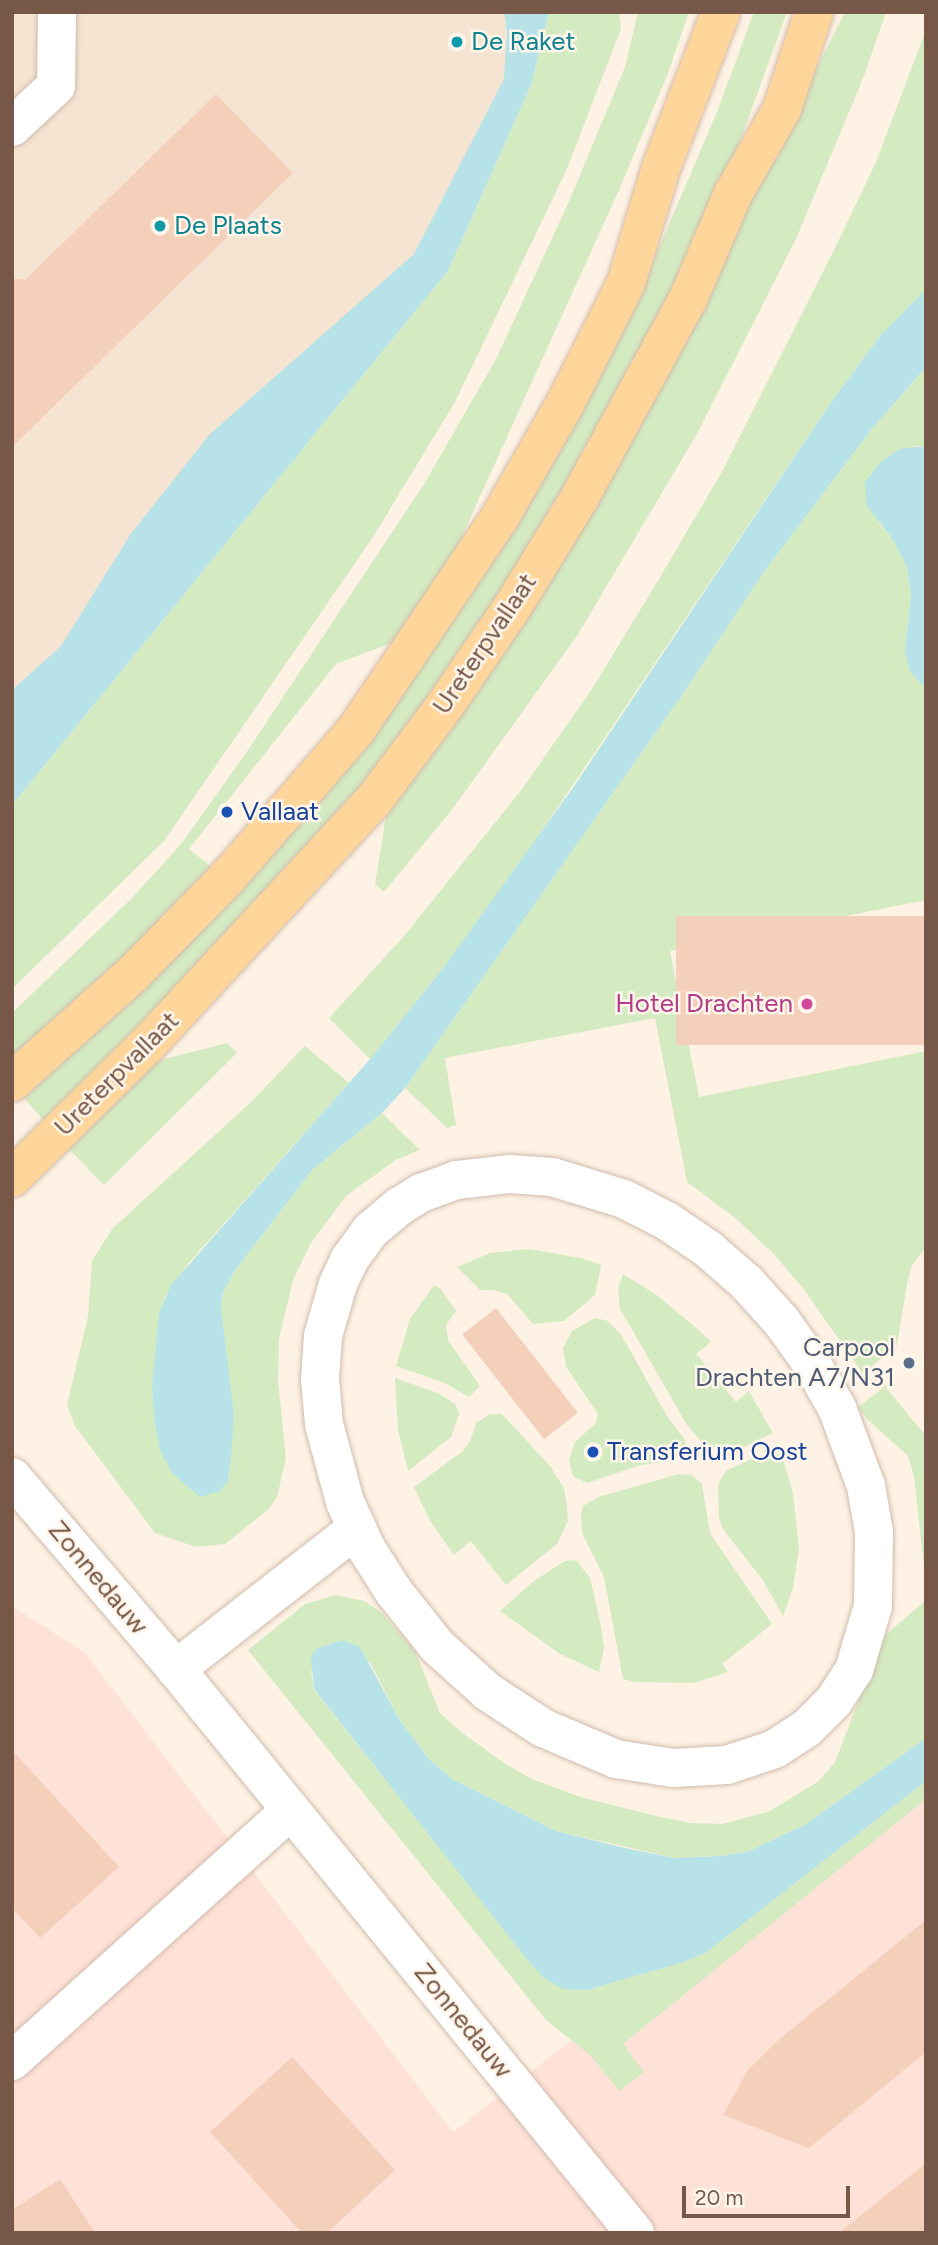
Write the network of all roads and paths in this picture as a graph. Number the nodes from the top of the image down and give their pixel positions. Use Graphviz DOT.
graph roads {
  1 [pos="57,12"];
  2 [pos="721,12"];
  3 [pos="814,12"];
  4 [pos="12,127"];
  5 [pos="12,1082"];
  6 [pos="12,1178"];
  7 [pos="12,1477"];
  8 [pos="357,1528"];
  9 [pos="176,1669"];
  10 [pos="291,1810"];
  11 [pos="12,2061"];
  12 [pos="635,2233"];
  1 -- 4 [label="street"];
  2 -- 5 [label="main road"];
  3 -- 6 [label="main road, Ureterpvallaat"];
  7 -- 9 [label="street, Zonnedauw"];
  8 -- 8 [label="street"];
  8 -- 9 [label="street"];
  9 -- 10 [label="street, Zonnedauw"];
  10 -- 11 [label="street"];
  10 -- 12 [label="street, Zonnedauw"];
}
